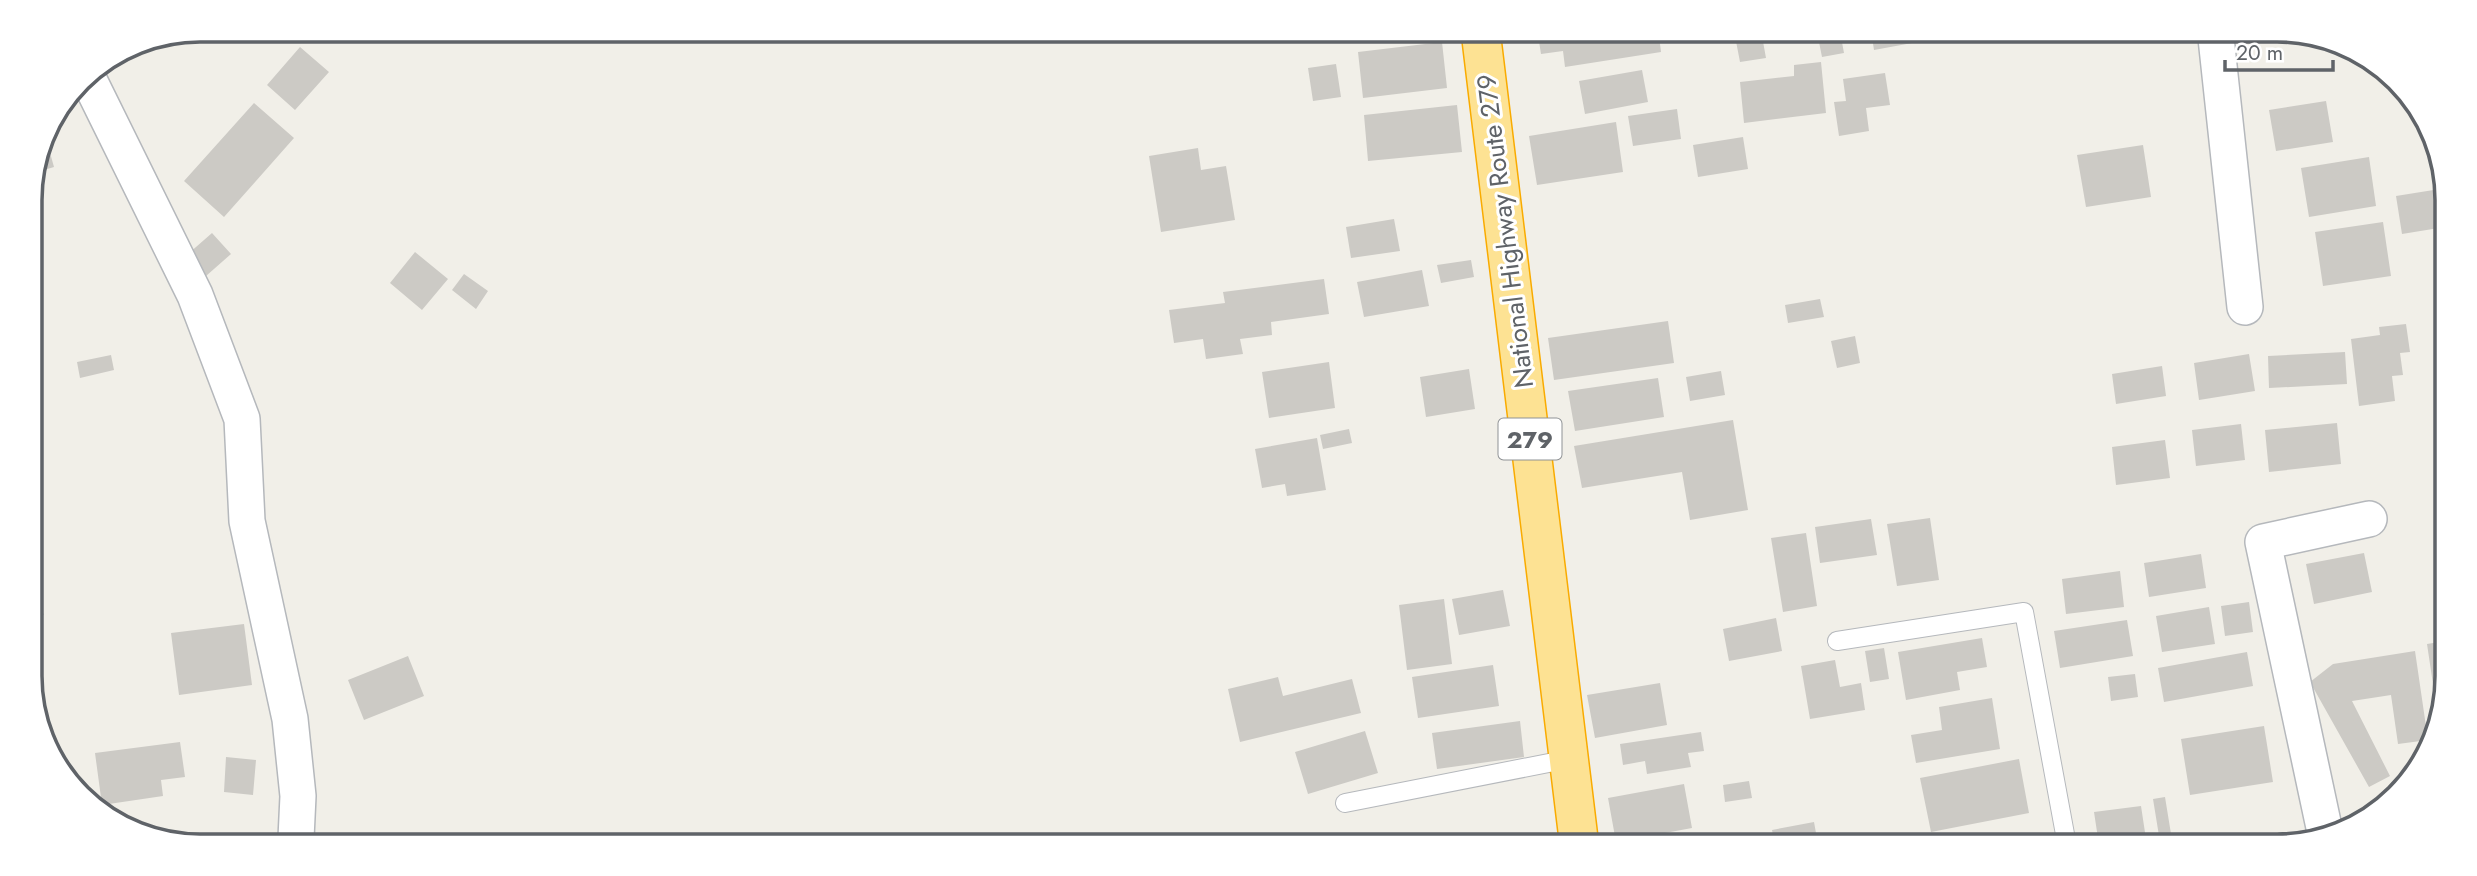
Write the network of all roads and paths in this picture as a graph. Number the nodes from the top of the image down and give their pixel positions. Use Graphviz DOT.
graph roads {
  1 [pos="1482,42"];
  2 [pos="2216,42"];
  3 [pos="92,85"];
  4 [pos="2245,307"];
  5 [pos="2369,519"];
  6 [pos="1837,641"];
  7 [pos="1569,759"];
  8 [pos="1345,803"];
  9 [pos="2324,827"];
  10 [pos="296,834"];
  11 [pos="1578,834"];
  12 [pos="2065,834"];
  1 -- 7 [label="highway, National Highway Route 279 / 279"];
  2 -- 4 [label="street"];
  3 -- 10 [label="street"];
  5 -- 9 [label="street"];
  6 -- 12 [label="lane"];
  7 -- 8 [label="lane"];
  7 -- 11 [label="highway, National Highway Route 279 / 279"];
}
